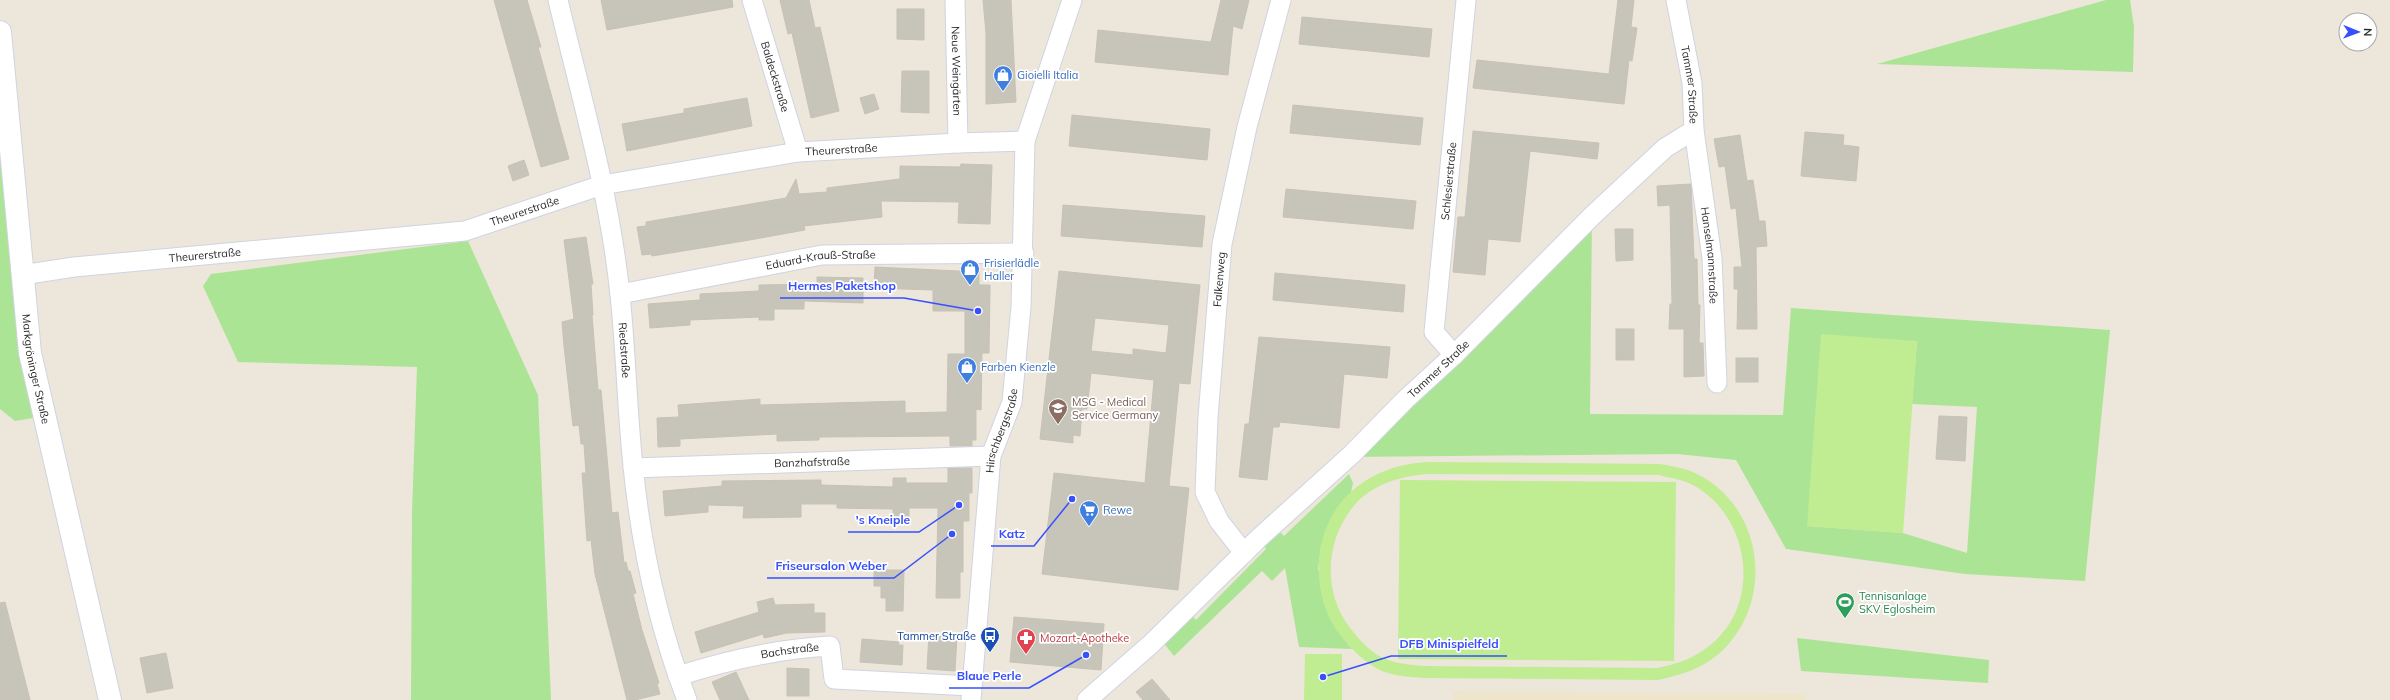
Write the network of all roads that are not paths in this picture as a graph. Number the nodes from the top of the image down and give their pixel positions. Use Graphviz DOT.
graph roads {
  1 [pos="558,0"];
  2 [pos="752,0"];
  3 [pos="955,0"];
  4 [pos="1072,0"];
  5 [pos="1281,0"];
  6 [pos="1466,0"];
  7 [pos="1676,0"];
  8 [pos="0,32"];
  9 [pos="1694,130"];
  10 [pos="1026,141"];
  11 [pos="958,143"];
  12 [pos="798,152"];
  13 [pos="602,185"];
  14 [pos="1024,253"];
  15 [pos="22,275"];
  16 [pos="620,294"];
  17 [pos="1454,355"];
  18 [pos="1717,383"];
  19 [pos="991,456"];
  20 [pos="633,468"];
  21 [pos="1244,553"];
  22 [pos="678,676"];
  23 [pos="971,693"];
  24 [pos="110,700"];
  25 [pos="686,700"];
  26 [pos="1087,700"];
  1 -- 13 [label="street, Riedstraße"];
  2 -- 12 [label="street, Baldeckstraße"];
  3 -- 11 [label="street, Neue Weingärten"];
  4 -- 10 [label="street, Hirschbergstraße"];
  5 -- 21 [label="street, Falkenweg"];
  6 -- 17 [label="street, Schlesierstraße"];
  7 -- 9 [label="street, Tammer Straße"];
  8 -- 15 [label="main road, Markgröninger Straße"];
  9 -- 17 [label="street, Tammer Straße"];
  9 -- 18 [label="street, Hanselmannstraße"];
  10 -- 11 [label="street, Theurerstraße"];
  10 -- 14 [label="street, Hirschbergstraße"];
  11 -- 12 [label="street, Theurerstraße"];
  12 -- 13 [label="street, Theurerstraße"];
  13 -- 15 [label="street, Theurerstraße"];
  13 -- 16 [label="street, Riedstraße"];
  14 -- 16 [label="street, Eduard-Krauß-Straße"];
  14 -- 19 [label="street, Hirschbergstraße"];
  15 -- 24 [label="main road, Markgröninger Straße"];
  16 -- 20 [label="street, Riedstraße"];
  17 -- 21 [label="street, Tammer Straße"];
  19 -- 20 [label="street, Banzhafstraße"];
  19 -- 23 [label="street, Hirschbergstraße"];
  20 -- 22 [label="street, Riedstraße"];
  21 -- 26 [label="street, Tammer Straße"];
  22 -- 23 [label="street, Bachstraße"];
  22 -- 25 [label="street, Riedstraße"];
}
